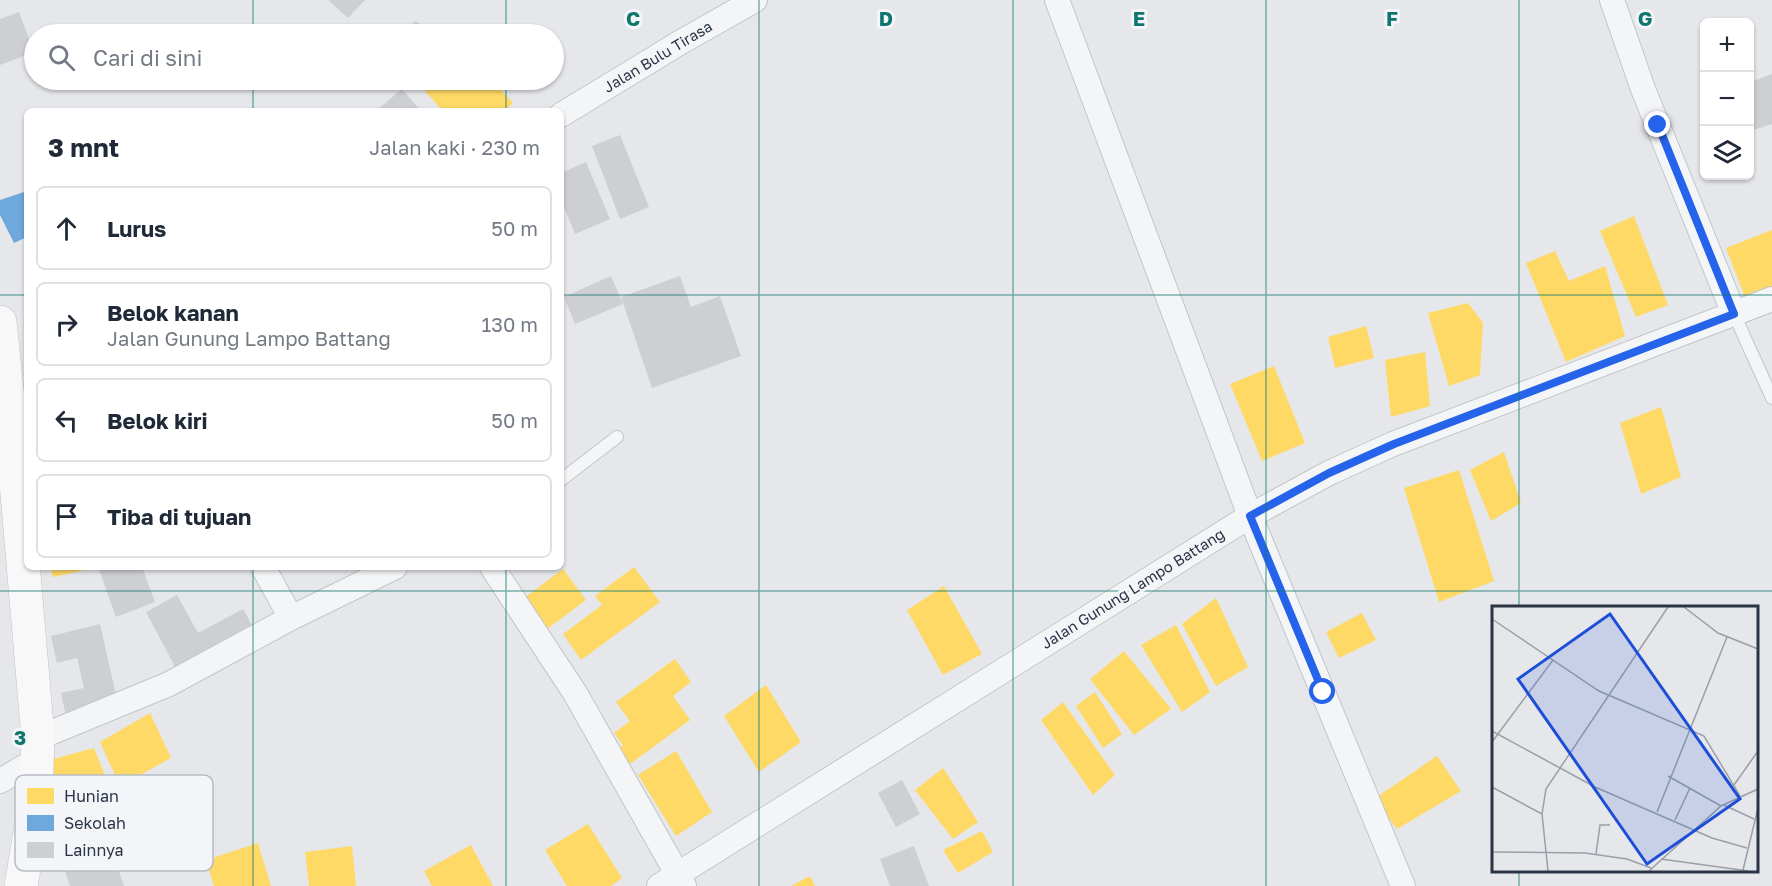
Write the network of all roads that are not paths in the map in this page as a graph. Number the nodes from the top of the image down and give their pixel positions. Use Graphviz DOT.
graph roads {
  1 [pos="755,0"];
  2 [pos="1057,0"];
  3 [pos="1612,0"];
  4 [pos="564,113"];
  5 [pos="1772,299"];
  6 [pos="1734,314"];
  7 [pos="0,322"];
  8 [pos="1772,399"];
  9 [pos="617,437"];
  10 [pos="14,448"];
  11 [pos="564,478"];
  12 [pos="1250,516"];
  13 [pos="265,570"];
  14 [pos="389,570"];
  15 [pos="494,570"];
  16 [pos="291,618"];
  17 [pos="38,749"];
  18 [pos="36,775"];
  19 [pos="0,781"];
  20 [pos="24,871"];
  21 [pos="673,883"];
  22 [pos="21,886"];
  23 [pos="1403,886"];
  1 -- 4 [label="street, Jalan Bulu Tirasa"];
  2 -- 12 [label="street"];
  3 -- 6 [label="street"];
  5 -- 6 [label="street, Jalan Gunung Lampo Battang"];
  6 -- 8 [label="lane"];
  6 -- 12 [label="street, Jalan Gunung Lampo Battang"];
  7 -- 10 [label="main road"];
  9 -- 11 [label="lane"];
  10 -- 17 [label="main road"];
  12 -- 21 [label="street, Jalan Gunung Lampo Battang"];
  12 -- 23 [label="street"];
  13 -- 16 [label="street"];
  14 -- 16 [label="street"];
  15 -- 21 [label="street"];
  16 -- 17 [label="street"];
  17 -- 18 [label="main road"];
  17 -- 19 [label="street"];
  20 -- 22 [label="main road"];
}
